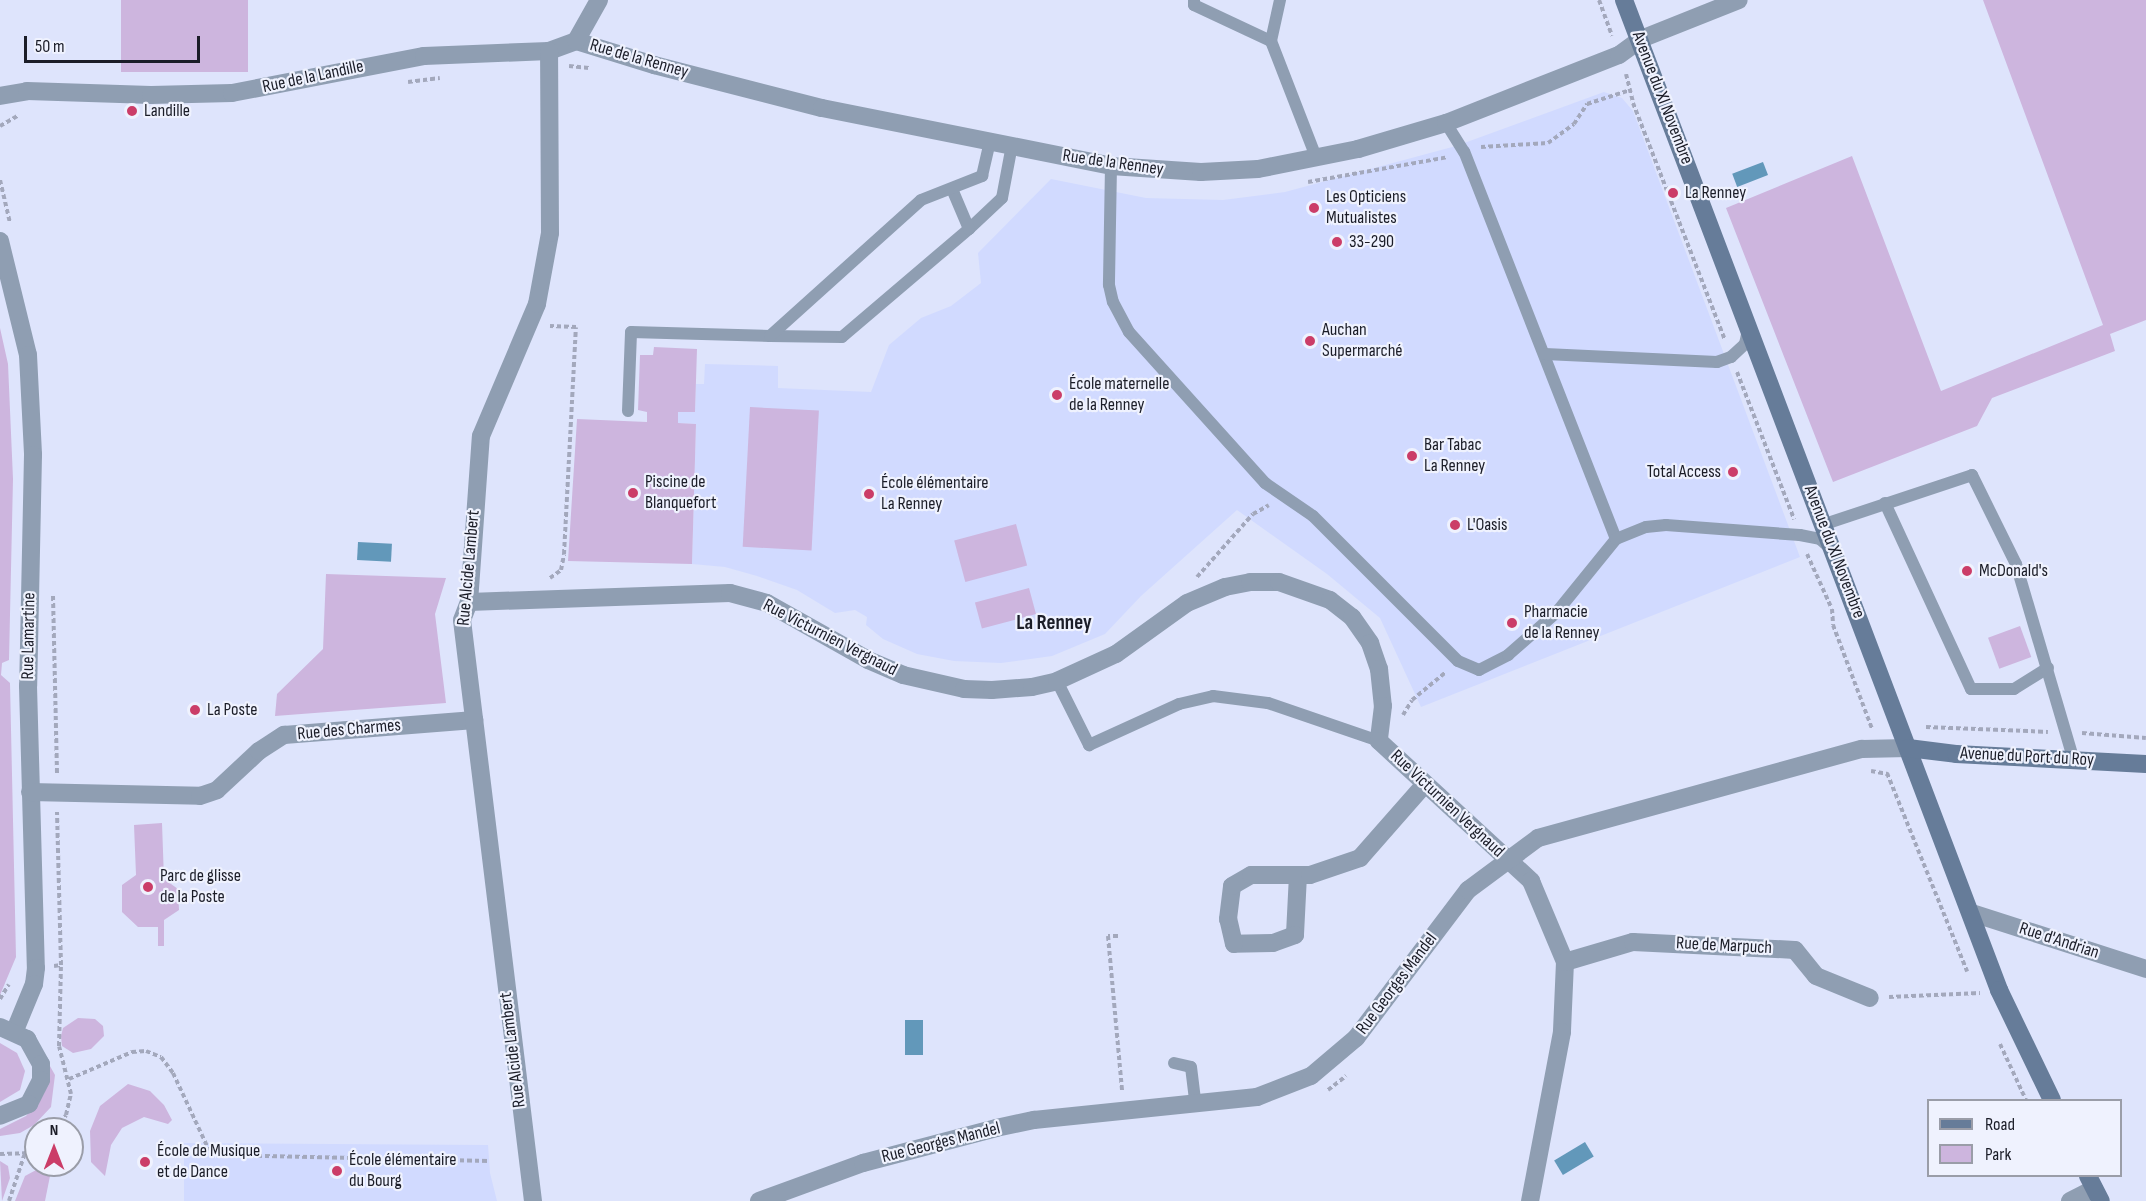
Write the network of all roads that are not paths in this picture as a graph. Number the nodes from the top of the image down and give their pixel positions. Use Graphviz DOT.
graph roads {
  1 [pos="599,0"];
  2 [pos="1194,0"];
  3 [pos="1280,0"];
  4 [pos="1624,0"];
  5 [pos="1739,0"];
  6 [pos="1641,39"];
  7 [pos="576,41"];
  8 [pos="1271,41"];
  9 [pos="549,51"];
  10 [pos="0,96"];
  11 [pos="1446,123"];
  12 [pos="990,142"];
  13 [pos="1012,145"];
  14 [pos="1316,158"];
  15 [pos="1112,166"];
  16 [pos="952,189"];
  17 [pos="969,229"];
  18 [pos="0,241"];
  19 [pos="1748,328"];
  20 [pos="770,336"];
  21 [pos="1545,354"];
  22 [pos="628,411"];
  23 [pos="1885,503"];
  24 [pos="1824,524"];
  25 [pos="1616,539"];
  26 [pos="1835,551"];
  27 [pos="469,602"];
  28 [pos="2048,668"];
  29 [pos="1057,681"];
  30 [pos="474,720"];
  31 [pos="1386,746"];
  32 [pos="1908,747"];
  33 [pos="2073,758"];
  34 [pos="2146,764"];
  35 [pos="1425,784"];
  36 [pos="30,792"];
  37 [pos="1508,861"];
  38 [pos="1298,875"];
  39 [pos="1972,913"];
  40 [pos="1564,962"];
  41 [pos="2146,969"];
  42 [pos="1870,998"];
  43 [pos="7,1029"];
  44 [pos="1174,1063"];
  45 [pos="2051,1099"];
  46 [pos="1196,1106"];
  47 [pos="0,1116"];
  48 [pos="2095,1188"];
  49 [pos="533,1201"];
  50 [pos="759,1201"];
  51 [pos="1530,1201"];
  52 [pos="2070,1201"];
  1 -- 7 [label="street"];
  2 -- 8 [label="lane"];
  3 -- 8 [label="lane"];
  4 -- 6 [label="main road, Avenue du XI Novembre"];
  5 -- 6 [label="street, Rue de la Renney"];
  6 -- 11 [label="street, Rue de la Renney"];
  6 -- 19 [label="main road, Avenue du XI Novembre"];
  7 -- 9 [label="street, Rue de la Landille"];
  7 -- 12 [label="street, Rue de la Renney"];
  8 -- 14 [label="lane"];
  9 -- 10 [label="street, Rue de la Landille"];
  9 -- 27 [label="street, Rue Alcide Lambert"];
  11 -- 14 [label="street, Rue de la Renney"];
  11 -- 21 [label="lane"];
  12 -- 13 [label="street, Rue de la Renney"];
  12 -- 16 [label="lane"];
  13 -- 15 [label="street, Rue de la Renney"];
  13 -- 17 [label="lane"];
  14 -- 15 [label="street, Rue de la Renney"];
  15 -- 25 [label="lane"];
  16 -- 17 [label="lane"];
  16 -- 20 [label="lane"];
  17 -- 20 [label="lane"];
  18 -- 36 [label="street, Rue Lamartine"];
  19 -- 21 [label="lane"];
  19 -- 24 [label="main road, Avenue du XI Novembre"];
  20 -- 22 [label="lane"];
  21 -- 25 [label="lane"];
  23 -- 24 [label="lane"];
  23 -- 28 [label="lane"];
  23 -- 28 [label="lane"];
  24 -- 26 [label="main road, Avenue du XI Novembre"];
  25 -- 26 [label="lane"];
  26 -- 32 [label="main road, Avenue du XI Novembre"];
  27 -- 29 [label="street, Rue Victurnien Vergnaud"];
  27 -- 30 [label="street, Rue Alcide Lambert"];
  28 -- 33 [label="lane"];
  29 -- 31 [label="lane"];
  29 -- 31 [label="street, Rue Victurnien Vergnaud"];
  30 -- 36 [label="street, Rue des Charmes"];
  30 -- 49 [label="street, Rue Alcide Lambert"];
  31 -- 35 [label="street, Rue Victurnien Vergnaud"];
  32 -- 33 [label="main road, Avenue du Port du Roy"];
  32 -- 37 [label="street, Rue Georges Mandel"];
  32 -- 39 [label="main road, Avenue du XI Novembre"];
  33 -- 34 [label="main road, Avenue du Port du Roy"];
  35 -- 37 [label="street, Rue Victurnien Vergnaud"];
  35 -- 38 [label="street"];
  36 -- 43 [label="street, Rue Lamartine"];
  37 -- 40 [label="street"];
  37 -- 46 [label="street, Rue Georges Mandel"];
  38 -- 38 [label="street"];
  39 -- 41 [label="street, Rue d'Andrian"];
  39 -- 45 [label="main road, Avenue du XI Novembre"];
  40 -- 42 [label="street, Rue de Marpuch"];
  40 -- 51 [label="street"];
  43 -- 47 [label="street"];
  44 -- 46 [label="lane"];
  46 -- 50 [label="street, Rue Georges Mandel"];
  48 -- 52 [label="street"];
}
